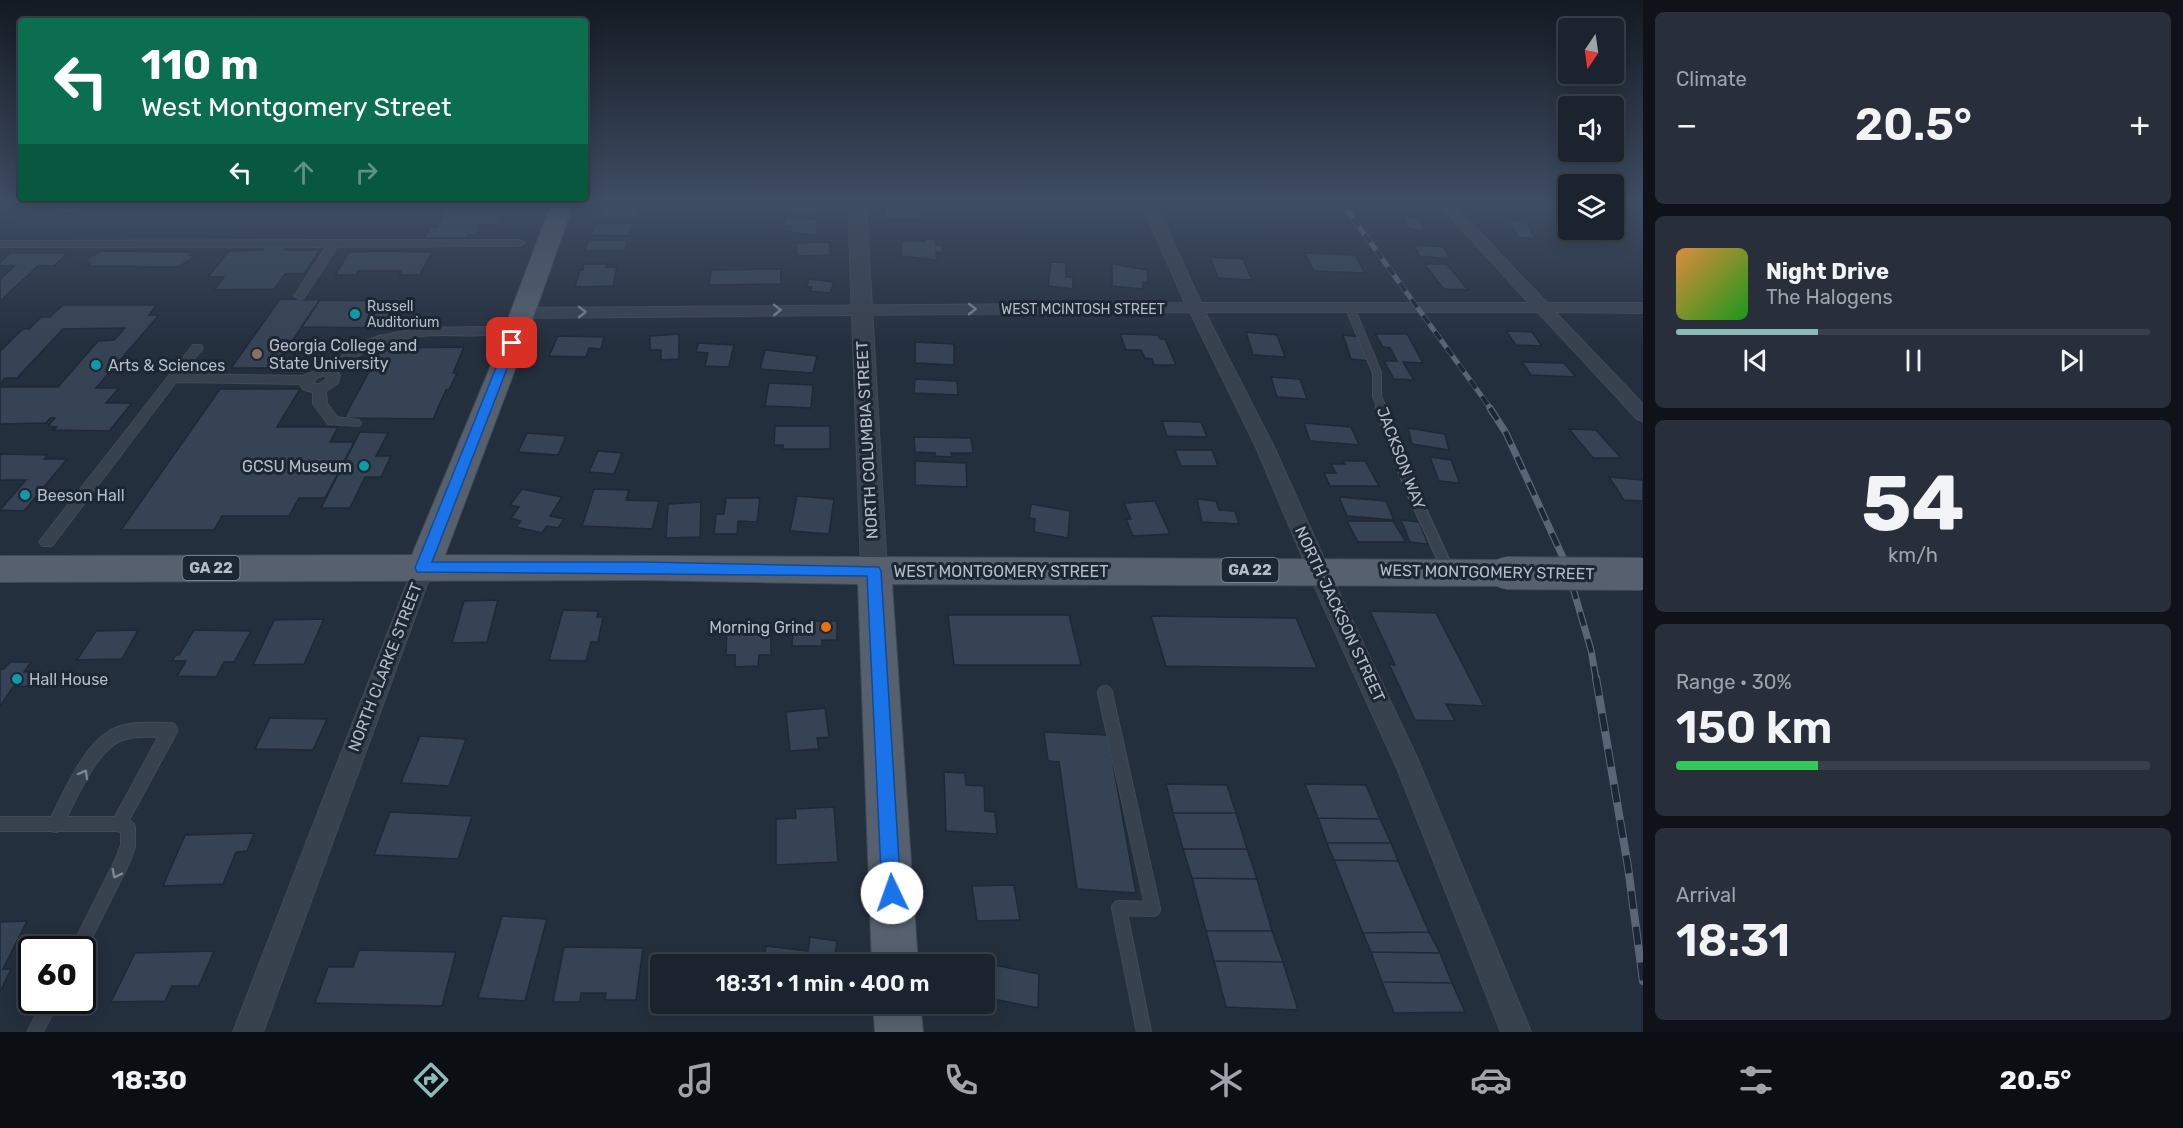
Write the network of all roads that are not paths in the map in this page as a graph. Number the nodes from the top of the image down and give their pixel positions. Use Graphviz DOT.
graph roads {
  1 [pos="329,250"];
  2 [pos="546,250"];
  3 [pos="858,250"];
  4 [pos="1169,250"];
  5 [pos="1488,250"];
  6 [pos="300,296"];
  7 [pos="1542,307"];
  8 [pos="1195,308"];
  9 [pos="1350,308"];
  10 [pos="1643,308"];
  11 [pos="861,309"];
  12 [pos="523,313"];
  13 [pos="485,331"];
  14 [pos="196,348"];
  15 [pos="327,372"];
  16 [pos="172,378"];
  17 [pos="306,380"];
  18 [pos="319,388"];
  19 [pos="1643,415"];
  20 [pos="354,423"];
  21 [pos="47,542"];
  22 [pos="423,568"];
  23 [pos="0,569"];
  24 [pos="1318,570"];
  25 [pos="874,571"];
  26 [pos="1450,573"];
  27 [pos="1642,574"];
  28 [pos="1105,693"];
  29 [pos="0,824"];
  30 [pos="119,824"];
  31 [pos="55,825"];
  32 [pos="85,936"];
  33 [pos="894,954"];
  34 [pos="45,1014"];
  35 [pos="898,1014"];
  36 [pos="35,1032"];
  37 [pos="248,1032"];
  38 [pos="899,1032"];
  39 [pos="1144,1032"];
  40 [pos="1516,1032"];
  1 -- 6 [label="street"];
  2 -- 12 [label="main road, NORTH CLARKE STREET"];
  3 -- 11 [label="street, NORTH COLUMBIA STREET"];
  4 -- 8 [label="street, NORTH JACKSON STREET"];
  5 -- 7 [label="street"];
  7 -- 9 [label="street, WEST MCINTOSH STREET"];
  7 -- 10 [label="street, WEST MCINTOSH STREET"];
  7 -- 19 [label="street"];
  8 -- 9 [label="street, WEST MCINTOSH STREET"];
  11 -- 8 [label="street, WEST MCINTOSH STREET, one-way"];
  8 -- 24 [label="street, NORTH JACKSON STREET"];
  9 -- 26 [label="lane, JACKSON WAY"];
  12 -- 11 [label="street, WEST MCINTOSH STREET, one-way"];
  11 -- 25 [label="street, NORTH COLUMBIA STREET"];
  12 -- 22 [label="main road, NORTH CLARKE STREET"];
  13 -- 15 [label="street"];
  14 -- 16 [label="street"];
  15 -- 17 [label="street"];
  15 -- 18 [label="street"];
  16 -- 17 [label="street"];
  16 -- 21 [label="street"];
  17 -- 18 [label="street"];
  18 -- 20 [label="street"];
  22 -- 23 [label="main road, WEST MONTGOMERY STREET / GA 22"];
  22 -- 25 [label="main road, WEST MONTGOMERY STREET"];
  22 -- 37 [label="street, NORTH CLARKE STREET"];
  24 -- 25 [label="main road, WEST MONTGOMERY STREET / GA 22"];
  24 -- 26 [label="main road, WEST MONTGOMERY STREET / GA 22"];
  24 -- 40 [label="street, NORTH JACKSON STREET"];
  25 -- 33 [label="main road, NORTH COLUMBIA STREET"];
  26 -- 27 [label="main road, WEST MONTGOMERY STREET / GA 22, bridge"];
  28 -- 39 [label="lane"];
  29 -- 31 [label="lane"];
  30 -- 31 [label="lane"];
  31 -- 30 [label="lane, one-way"];
  30 -- 32 [label="lane, one-way"];
  34 -- 36 [label="lane"];
  35 -- 38 [label="main road"];
}
